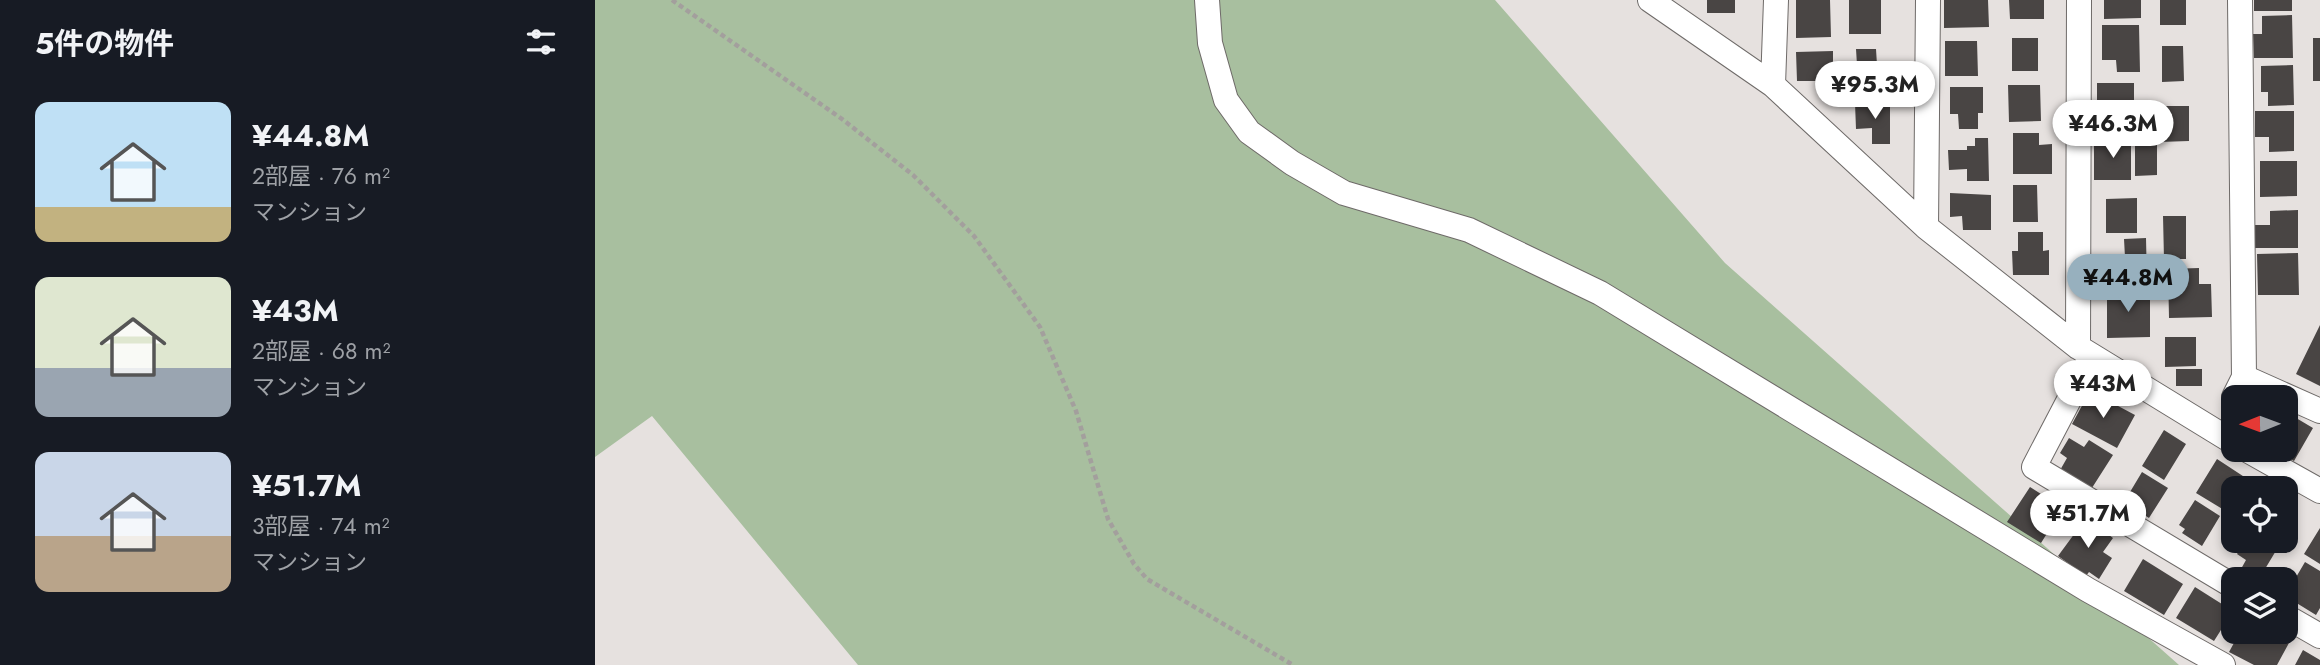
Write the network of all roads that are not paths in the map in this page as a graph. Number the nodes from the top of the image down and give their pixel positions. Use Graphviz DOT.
graph roads {
  1 [pos="1206,0"];
  2 [pos="1650,0"];
  3 [pos="1776,0"];
  4 [pos="1928,0"];
  5 [pos="2079,0"];
  6 [pos="2240,0"];
  7 [pos="1773,85"];
  8 [pos="1926,227"];
  9 [pos="2085,351"];
  10 [pos="2237,385"];
  11 [pos="2298,406"];
  12 [pos="2320,411"];
  13 [pos="2221,436"];
  14 [pos="2268,462"];
  15 [pos="2320,491"];
  16 [pos="2221,579"];
  17 [pos="2298,623"];
  18 [pos="2320,636"];
  19 [pos="2223,665"];
  1 -- 19 [label="street"];
  2 -- 7 [label="street"];
  3 -- 7 [label="street"];
  4 -- 8 [label="street"];
  5 -- 9 [label="street"];
  6 -- 10 [label="street"];
  7 -- 8 [label="street"];
  8 -- 9 [label="street"];
  9 -- 13 [label="street"];
  9 -- 16 [label="street"];
  11 -- 12 [label="street"];
  14 -- 15 [label="street"];
  17 -- 18 [label="street"];
}
